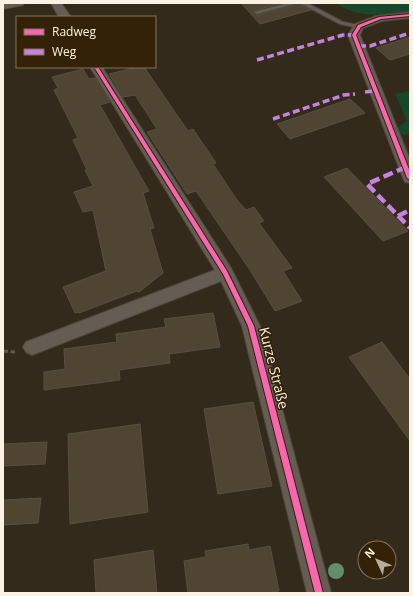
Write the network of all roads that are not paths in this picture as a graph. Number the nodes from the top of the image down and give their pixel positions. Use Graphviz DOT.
graph roads {
  1 [pos="19,3"];
  2 [pos="56,3"];
  3 [pos="295,3"];
  4 [pos="303,3"];
  5 [pos="3,6"];
  6 [pos="257,12"];
  7 [pos="410,15"];
  8 [pos="64,16"];
  9 [pos="357,31"];
  10 [pos="97,68"];
  11 [pos="410,178"];
  12 [pos="225,273"];
  13 [pos="32,347"];
  14 [pos="319,593"];
  1 -- 5 [label="street"];
  2 -- 8 [label="street"];
  3 -- 6 [label="lane"];
  4 -- 9 [label="lane"];
  7 -- 9 [label="street"];
  9 -- 11 [label="street"];
  10 -- 12 [label="street, Kurze Straße"];
  12 -- 13 [label="street"];
  12 -- 14 [label="street, Kurze Straße"];
}
